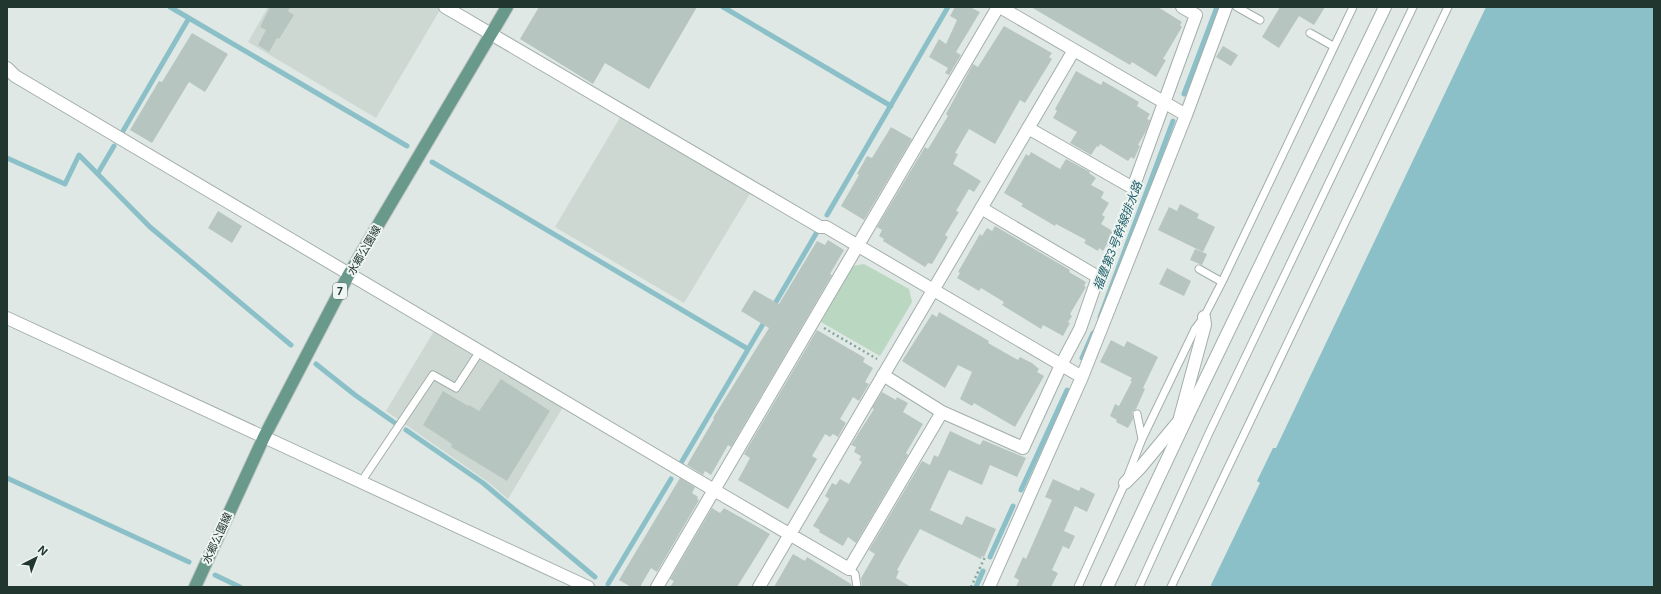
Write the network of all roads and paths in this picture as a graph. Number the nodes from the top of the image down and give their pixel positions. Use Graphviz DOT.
graph roads {
  1 [pos="445,7"];
  2 [pos="507,7"];
  3 [pos="999,7"];
  4 [pos="1182,7"];
  5 [pos="1226,7"];
  6 [pos="1237,7"];
  7 [pos="1353,7"];
  8 [pos="1385,7"];
  9 [pos="1413,7"];
  10 [pos="1448,7"];
  11 [pos="1260,20"];
  12 [pos="1310,33"];
  13 [pos="491,35"];
  14 [pos="1333,46"];
  15 [pos="1074,50"];
  16 [pos="7,68"];
  17 [pos="1165,103"];
  18 [pos="1186,115"];
  19 [pos="1028,128"];
  20 [pos="981,208"];
  21 [pos="859,246"];
  22 [pos="1198,269"];
  23 [pos="349,274"];
  24 [pos="1222,282"];
  25 [pos="933,290"];
  26 [pos="1204,317"];
  27 [pos="7,318"];
  28 [pos="814,322"];
  29 [pos="480,351"];
  30 [pos="1061,365"];
  31 [pos="886,371"];
  32 [pos="1082,377"];
  33 [pos="942,412"];
  34 [pos="1137,414"];
  35 [pos="1182,422"];
  36 [pos="264,437"];
  37 [pos="1142,439"];
  38 [pos="361,482"];
  39 [pos="1125,483"];
  40 [pos="714,490"];
  41 [pos="790,533"];
  42 [pos="849,568"];
  43 [pos="194,587"];
  44 [pos="588,587"];
  45 [pos="657,587"];
  46 [pos="759,587"];
  47 [pos="857,587"];
  48 [pos="989,587"];
  49 [pos="1078,587"];
  50 [pos="1107,587"];
  51 [pos="1139,587"];
  52 [pos="1172,587"];
  1 -- 13 [label="street"];
  2 -- 13 [label="main road, 水郷公園線 / 7"];
  3 -- 15 [label="street"];
  3 -- 21 [label="street"];
  4 -- 17 [label="street"];
  5 -- 18 [label="street"];
  6 -- 11 [label="lane"];
  7 -- 14 [label="lane"];
  8 -- 35 [label="street"];
  9 -- 51 [label="lane"];
  10 -- 52 [label="lane"];
  12 -- 14 [label="lane"];
  13 -- 21 [label="street"];
  13 -- 23 [label="main road, 水郷公園線 / 7"];
  14 -- 24 [label="lane"];
  15 -- 17 [label="street"];
  15 -- 19 [label="street"];
  16 -- 23 [label="street"];
  17 -- 18 [label="street"];
  17 -- 19 [label="street"];
  18 -- 32 [label="street"];
  19 -- 20 [label="street"];
  20 -- 25 [label="street"];
  20 -- 30 [label="street"];
  21 -- 25 [label="street"];
  21 -- 28 [label="street"];
  22 -- 24 [label="lane"];
  23 -- 29 [label="street"];
  23 -- 36 [label="main road, 水郷公園線 / 7"];
  24 -- 26 [label="lane"];
  25 -- 30 [label="street"];
  25 -- 31 [label="street"];
  26 -- 35 [label="street"];
  26 -- 37 [label="lane"];
  27 -- 36 [label="street"];
  28 -- 31 [label="path"];
  28 -- 40 [label="street"];
  29 -- 38 [label="lane"];
  29 -- 40 [label="street"];
  30 -- 32 [label="street"];
  30 -- 33 [label="street"];
  31 -- 33 [label="street"];
  31 -- 41 [label="street"];
  32 -- 48 [label="street"];
  33 -- 42 [label="street"];
  34 -- 37 [label="lane"];
  35 -- 39 [label="street"];
  35 -- 50 [label="street"];
  36 -- 38 [label="street"];
  36 -- 43 [label="main road, 水郷公園線 / 7"];
  37 -- 39 [label="lane"];
  38 -- 44 [label="street"];
  39 -- 49 [label="lane"];
  40 -- 41 [label="street"];
  40 -- 45 [label="street"];
  41 -- 42 [label="street"];
  41 -- 46 [label="street"];
  42 -- 47 [label="lane"];
}
